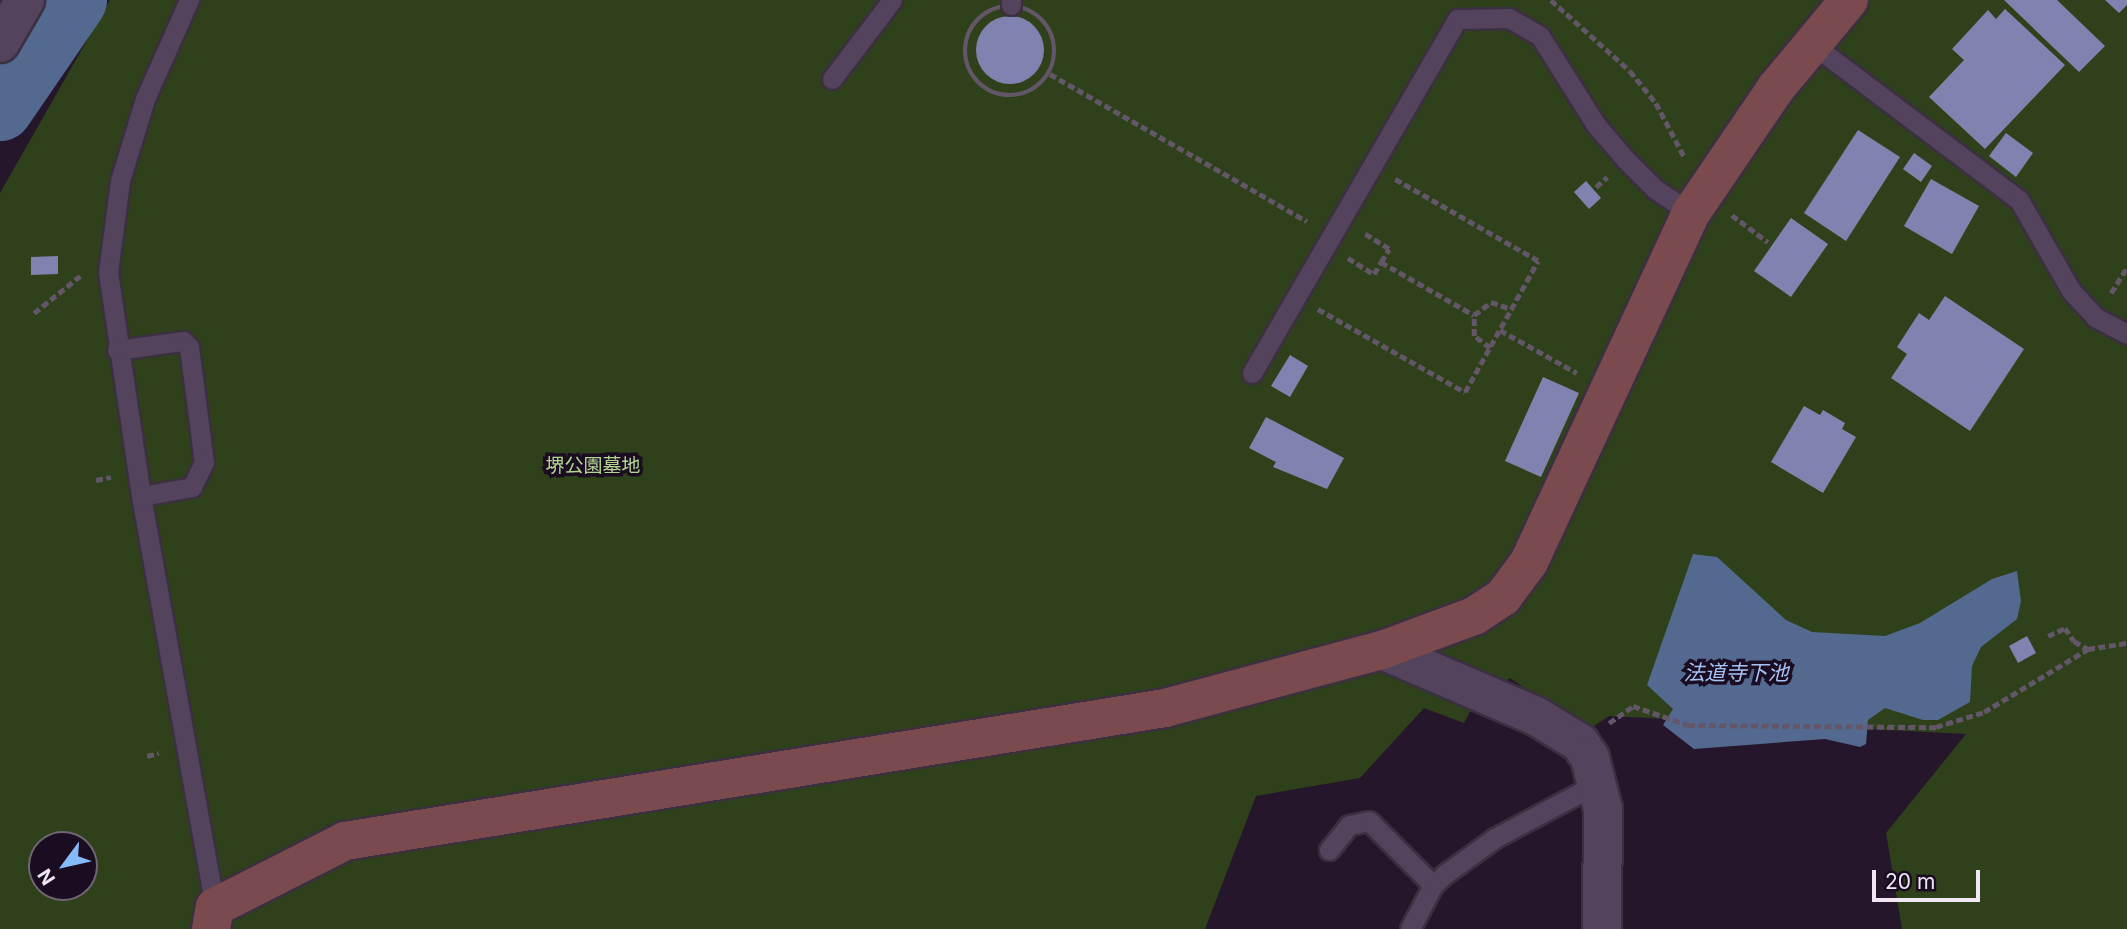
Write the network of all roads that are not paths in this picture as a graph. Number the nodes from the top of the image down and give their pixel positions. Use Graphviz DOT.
graph roads {
  1 [pos="24,0"];
  2 [pos="189,0"];
  3 [pos="892,0"];
  4 [pos="1849,0"];
  5 [pos="0,43"];
  6 [pos="1812,44"];
  7 [pos="832,79"];
  8 [pos="1710,212"];
  9 [pos="2127,334"];
  10 [pos="117,350"];
  11 [pos="1252,373"];
  12 [pos="141,496"];
  13 [pos="1382,650"];
  14 [pos="1596,783"];
  15 [pos="1329,850"];
  16 [pos="1433,885"];
  17 [pos="213,918"];
  18 [pos="1410,929"];
  19 [pos="1602,929"];
  1 -- 5 [label="street"];
  2 -- 10 [label="lane"];
  3 -- 7 [label="lane"];
  4 -- 6 [label="street"];
  6 -- 8 [label="street"];
  6 -- 9 [label="lane"];
  8 -- 11 [label="lane"];
  8 -- 13 [label="street"];
  10 -- 12 [label="lane"];
  10 -- 12 [label="lane"];
  12 -- 17 [label="lane"];
  13 -- 14 [label="street"];
  13 -- 17 [label="street"];
  14 -- 16 [label="lane"];
  14 -- 19 [label="street"];
  15 -- 16 [label="lane"];
  16 -- 18 [label="lane"];
}
